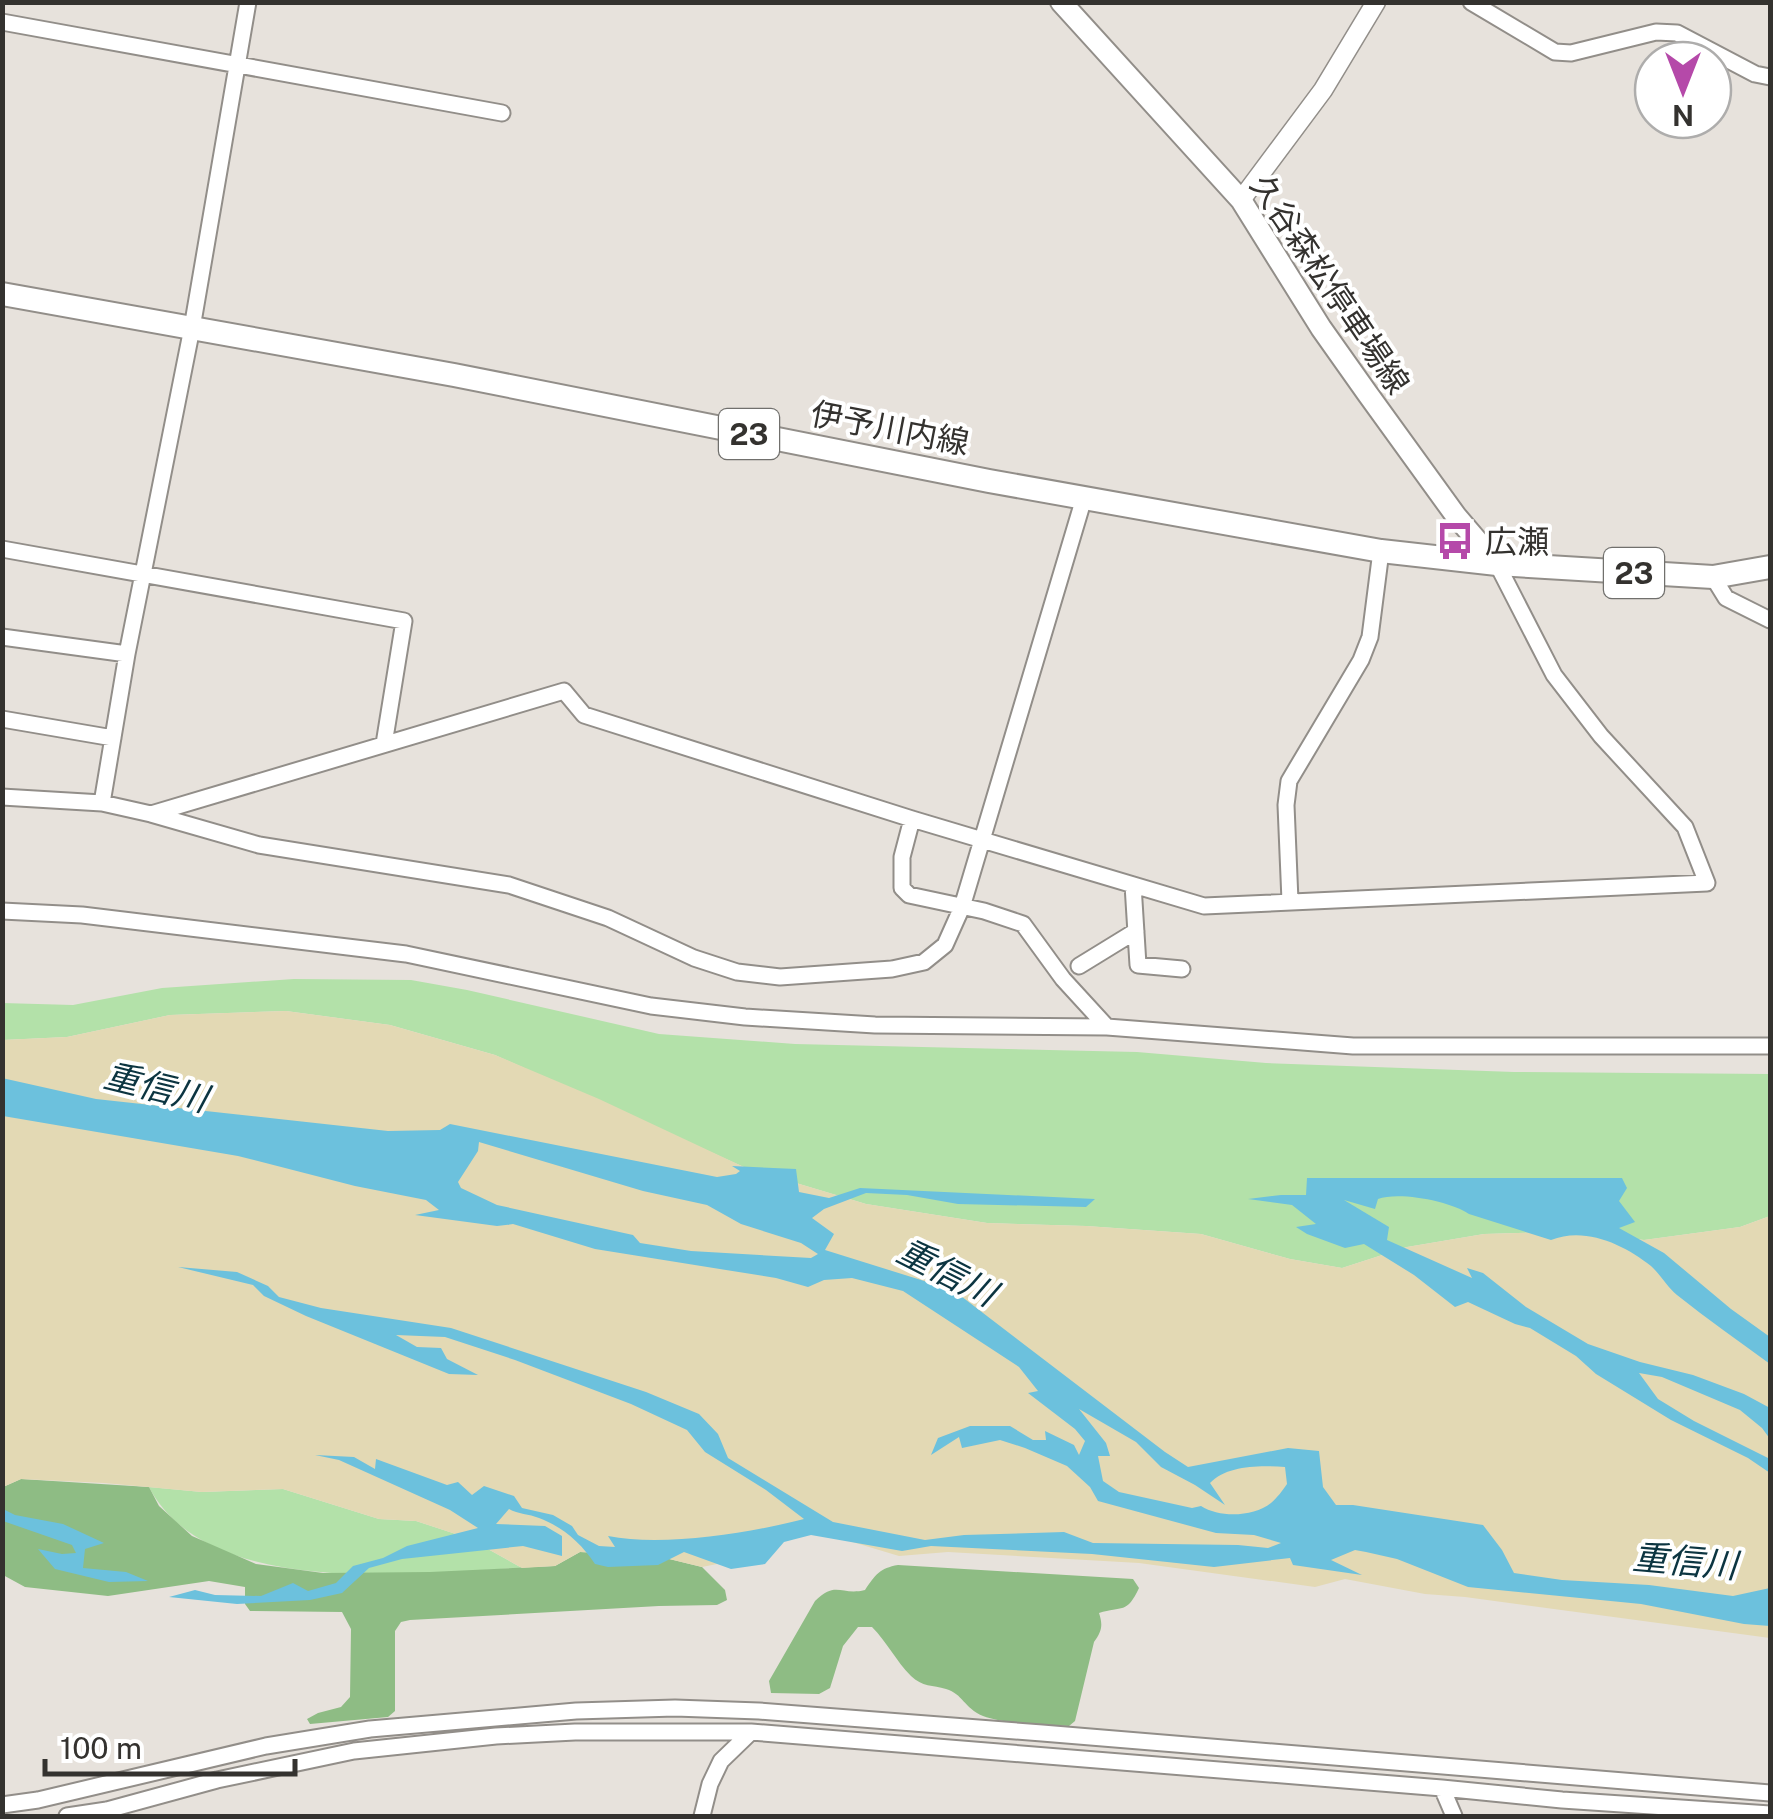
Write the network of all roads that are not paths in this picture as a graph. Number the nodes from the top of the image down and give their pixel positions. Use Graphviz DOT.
graph roads {
  1 [pos="248,2"];
  2 [pos="1061,2"];
  3 [pos="1376,2"];
  4 [pos="1471,2"];
  5 [pos="2,22"];
  6 [pos="236,66"];
  7 [pos="1770,76"];
  8 [pos="502,113"];
  9 [pos="1241,200"];
  10 [pos="2,294"];
  11 [pos="192,328"];
  12 [pos="1084,498"];
  13 [pos="2,549"];
  14 [pos="1382,551"];
  15 [pos="1497,564"];
  16 [pos="1770,567"];
  17 [pos="143,574"];
  18 [pos="1713,577"];
  19 [pos="1770,620"];
  20 [pos="2,637"];
  21 [pos="126,654"];
  22 [pos="2,719"];
  23 [pos="113,738"];
  24 [pos="384,744"];
  25 [pos="2,797"];
  26 [pos="102,803"];
  27 [pos="151,814"];
  28 [pos="912,819"];
  29 [pos="983,839"];
  30 [pos="1133,885"];
  31 [pos="1290,900"];
  32 [pos="962,907"];
  33 [pos="2,911"];
  34 [pos="1136,931"];
  35 [pos="1079,966"];
  36 [pos="1182,969"];
  37 [pos="1108,1026"];
  38 [pos="1770,1046"];
  39 [pos="751,1732"];
  40 [pos="1442,1788"];
  41 [pos="1770,1793"];
  42 [pos="2,1805"];
  43 [pos="1770,1814"];
  44 [pos="67,1816"];
  45 [pos="702,1816"];
  46 [pos="1454,1816"];
  1 -- 6 [label="street"];
  2 -- 9 [label="main road, 久谷森松停車場線"];
  3 -- 9 [label="street"];
  4 -- 7 [label="street"];
  5 -- 6 [label="street"];
  6 -- 8 [label="street"];
  6 -- 11 [label="street"];
  9 -- 15 [label="main road, 久谷森松停車場線"];
  10 -- 11 [label="main road, 伊予川内線 / 23"];
  11 -- 12 [label="main road, 伊予川内線 / 23"];
  11 -- 17 [label="street"];
  12 -- 14 [label="main road, 伊予川内線 / 23"];
  12 -- 29 [label="street"];
  13 -- 17 [label="street"];
  14 -- 15 [label="main road, 伊予川内線 / 23"];
  14 -- 31 [label="street"];
  15 -- 18 [label="main road, 伊予川内線 / 23"];
  15 -- 31 [label="street"];
  16 -- 18 [label="main road, 伊予川内線 / 23"];
  17 -- 21 [label="street"];
  17 -- 24 [label="street"];
  18 -- 19 [label="street"];
  20 -- 21 [label="street"];
  21 -- 23 [label="street"];
  22 -- 23 [label="street"];
  23 -- 26 [label="street"];
  24 -- 27 [label="street"];
  24 -- 28 [label="street"];
  25 -- 26 [label="street"];
  26 -- 27 [label="street"];
  27 -- 32 [label="street"];
  28 -- 29 [label="street"];
  28 -- 32 [label="street"];
  29 -- 30 [label="street"];
  29 -- 32 [label="street"];
  30 -- 31 [label="street"];
  30 -- 34 [label="street"];
  32 -- 37 [label="street"];
  33 -- 37 [label="street"];
  34 -- 35 [label="street"];
  34 -- 36 [label="street"];
  37 -- 38 [label="street"];
  39 -- 40 [label="street"];
  39 -- 44 [label="street"];
  39 -- 45 [label="street"];
  40 -- 43 [label="street"];
  40 -- 46 [label="street"];
  41 -- 42 [label="street"];
}
